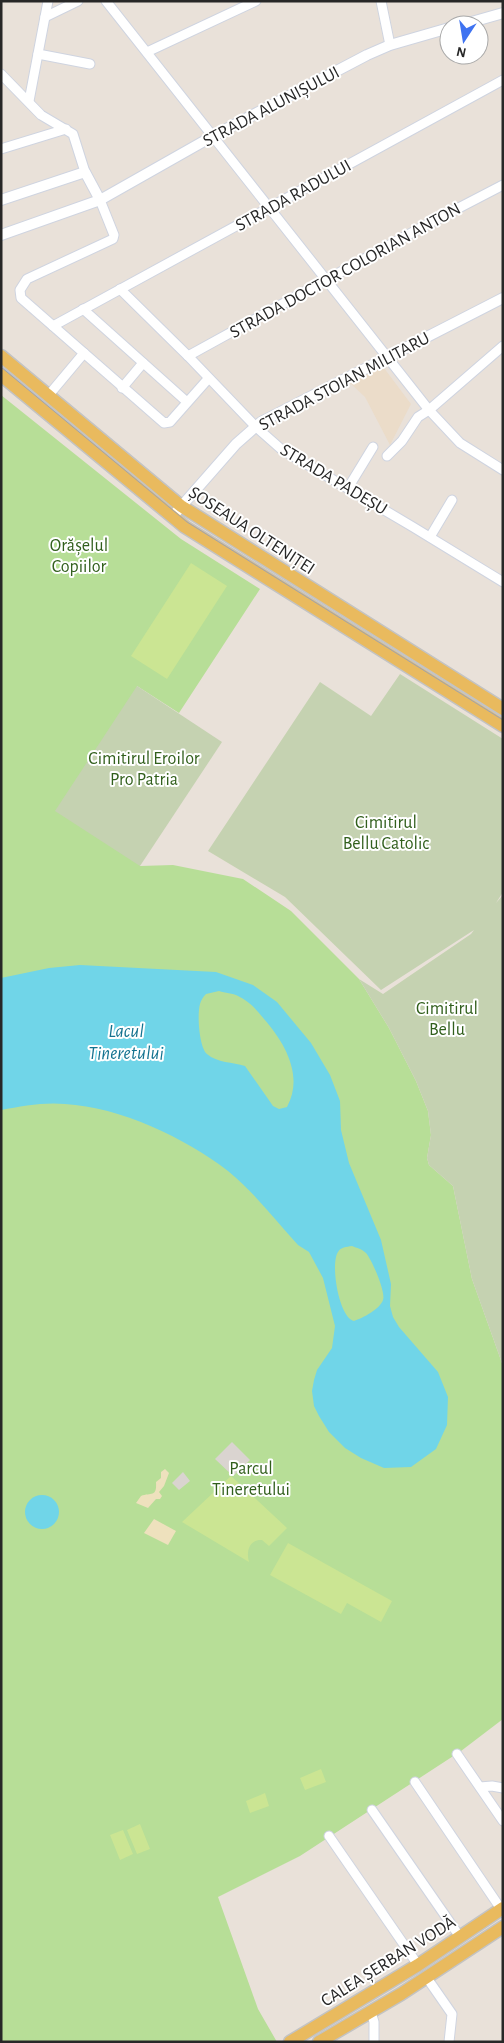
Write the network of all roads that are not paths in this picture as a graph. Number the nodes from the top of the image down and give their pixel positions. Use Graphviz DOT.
graph roads {
  1 [pos="48,1"];
  2 [pos="78,1"];
  3 [pos="106,1"];
  4 [pos="256,1"];
  5 [pos="382,1"];
  6 [pos="503,13"];
  7 [pos="489,17"];
  8 [pos="45,18"];
  9 [pos="439,31"];
  10 [pos="390,45"];
  11 [pos="147,52"];
  12 [pos="38,54"];
  13 [pos="90,64"];
  14 [pos="1,74"];
  15 [pos="503,80"];
  16 [pos="28,101"];
  17 [pos="66,129"];
  18 [pos="213,136"];
  19 [pos="1,149"];
  20 [pos="85,172"];
  21 [pos="503,185"];
  22 [pos="1,200"];
  23 [pos="100,200"];
  24 [pos="269,209"];
  25 [pos="1,235"];
  26 [pos="327,280"];
  27 [pos="120,289"];
  28 [pos="503,298"];
  29 [pos="83,309"];
  30 [pos="53,326"];
  31 [pos="503,346"];
  32 [pos="84,353"];
  33 [pos="1,356"];
  34 [pos="188,356"];
  35 [pos="386,357"];
  36 [pos="143,363"];
  37 [pos="1,375"];
  38 [pos="208,378"];
  39 [pos="122,388"];
  40 [pos="48,396"];
  41 [pos="187,402"];
  42 [pos="429,410"];
  43 [pos="255,426"];
  44 [pos="373,447"];
  45 [pos="387,456"];
  46 [pos="502,469"];
  47 [pos="348,488"];
  48 [pos="452,500"];
  49 [pos="181,506"];
  50 [pos="172,516"];
  51 [pos="430,537"];
  52 [pos="502,581"];
  53 [pos="503,709"];
  54 [pos="503,726"];
  55 [pos="457,1754"];
  56 [pos="415,1782"];
  57 [pos="480,1787"];
  58 [pos="503,1788"];
  59 [pos="372,1810"];
  60 [pos="503,1821"];
  61 [pos="329,1836"];
  62 [pos="502,1910"];
  63 [pos="503,1926"];
  64 [pos="460,1936"];
  65 [pos="418,1965"];
  66 [pos="427,1978"];
  67 [pos="371,2012"];
  68 [pos="290,2042"];
  69 [pos="319,2042"];
  70 [pos="374,2042"];
  71 [pos="449,2042"];
  1 -- 8 [label="street"];
  2 -- 8 [label="street"];
  3 -- 11 [label="street"];
  4 -- 11 [label="street"];
  5 -- 10 [label="street"];
  6 -- 7 [label="street"];
  8 -- 12 [label="street"];
  9 -- 10 [label="street, STRADA ALUNIȘULUI"];
  10 -- 18 [label="street, STRADA ALUNIȘULUI"];
  11 -- 18 [label="street"];
  12 -- 13 [label="street"];
  12 -- 16 [label="street"];
  14 -- 16 [label="street"];
  15 -- 24 [label="street, STRADA RADULUI"];
  16 -- 17 [label="street"];
  17 -- 19 [label="street"];
  17 -- 20 [label="street"];
  18 -- 23 [label="street, STRADA ALUNIȘULUI"];
  18 -- 24 [label="street"];
  20 -- 22 [label="street"];
  20 -- 23 [label="street"];
  21 -- 26 [label="street, STRADA DOCTOR COLORIAN ANTON"];
  23 -- 25 [label="street, STRADA ALUNIȘULUI"];
  23 -- 30 [label="street"];
  24 -- 26 [label="street"];
  24 -- 27 [label="street, STRADA RADULUI"];
  26 -- 34 [label="street, STRADA DOCTOR COLORIAN ANTON"];
  26 -- 35 [label="street"];
  27 -- 29 [label="street, STRADA RADULUI"];
  27 -- 34 [label="street, STRADA PADEȘU"];
  28 -- 35 [label="street, STRADA STOIAN MILITARU"];
  29 -- 30 [label="street, STRADA RADULUI"];
  29 -- 36 [label="street"];
  30 -- 32 [label="street"];
  31 -- 42 [label="street"];
  32 -- 39 [label="street"];
  32 -- 40 [label="street"];
  33 -- 40 [label="main road, ȘOSEAUA OLTENIȚEI"];
  34 -- 38 [label="street, STRADA PADEȘU"];
  35 -- 42 [label="street"];
  35 -- 43 [label="street, STRADA STOIAN MILITARU"];
  36 -- 39 [label="street"];
  36 -- 41 [label="street"];
  37 -- 50 [label="main road, ȘOSEAUA OLTENIȚEI"];
  38 -- 41 [label="street"];
  38 -- 43 [label="street, STRADA PADEȘU"];
  39 -- 41 [label="street"];
  40 -- 49 [label="main road, ȘOSEAUA OLTENIȚEI"];
  42 -- 45 [label="street"];
  42 -- 46 [label="street"];
  43 -- 47 [label="street, STRADA PADEȘU"];
  43 -- 49 [label="street, STRADA STOIAN MILITARU"];
  44 -- 47 [label="street"];
  47 -- 51 [label="street, STRADA PADEȘU"];
  48 -- 51 [label="street"];
  49 -- 50 [label="street, STRADA STOIAN MILITARU"];
  49 -- 53 [label="main road, ȘOSEAUA OLTENIȚEI"];
  50 -- 54 [label="main road, ȘOSEAUA OLTENIȚEI"];
  51 -- 52 [label="street, STRADA PADEȘU"];
  55 -- 57 [label="street"];
  56 -- 62 [label="street"];
  57 -- 58 [label="street"];
  57 -- 60 [label="street"];
  59 -- 64 [label="street"];
  61 -- 65 [label="street"];
  62 -- 64 [label="main road, CALEA ȘERBAN VODĂ"];
  63 -- 66 [label="main road, CALEA ȘERBAN VODĂ"];
  64 -- 65 [label="main road, CALEA ȘERBAN VODĂ"];
  65 -- 68 [label="main road, CALEA ȘERBAN VODĂ"];
  66 -- 67 [label="main road, CALEA ȘERBAN VODĂ"];
  66 -- 71 [label="street"];
  67 -- 69 [label="main road, CALEA ȘERBAN VODĂ"];
  67 -- 70 [label="street"];
}
